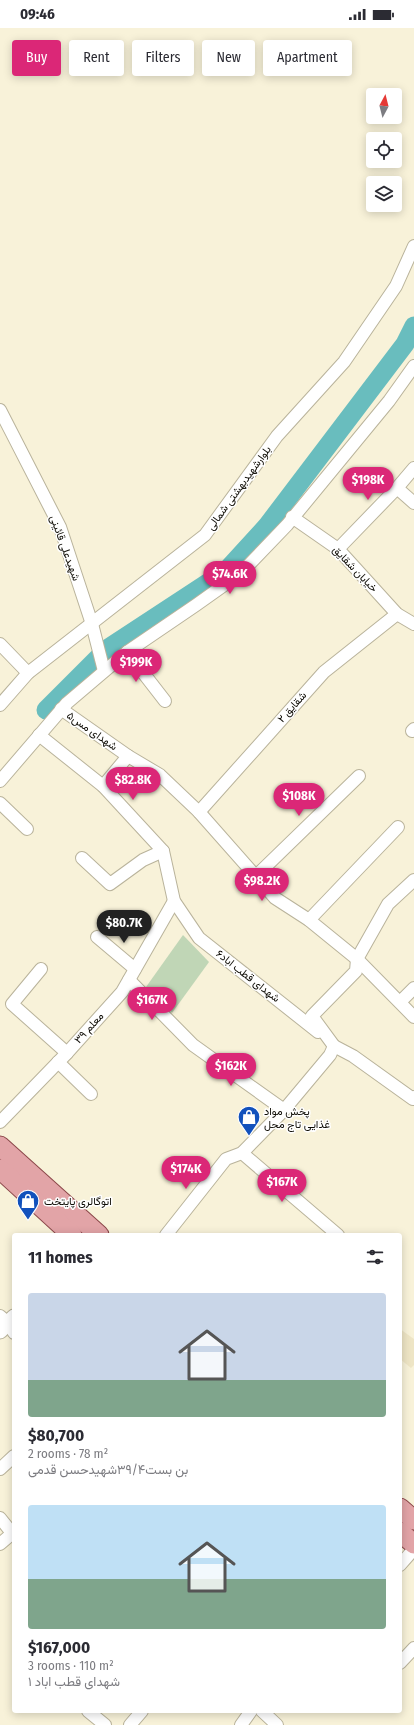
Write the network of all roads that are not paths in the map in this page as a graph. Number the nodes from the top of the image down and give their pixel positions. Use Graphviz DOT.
graph roads {
  1 [pos="414,246"];
  2 [pos="414,366"];
  3 [pos="0,410"];
  4 [pos="414,468"];
  5 [pos="397,488"];
  6 [pos="414,503"];
  7 [pos="292,517"];
  8 [pos="338,549"];
  9 [pos="397,614"];
  10 [pos="92,624"];
  11 [pos="414,624"];
  12 [pos="0,644"];
  13 [pos="127,652"];
  14 [pos="104,671"];
  15 [pos="28,673"];
  16 [pos="165,700"];
  17 [pos="0,705"];
  18 [pos="61,709"];
  19 [pos="39,735"];
  20 [pos="128,756"];
  21 [pos="359,776"];
  22 [pos="0,781"];
  23 [pos="103,786"];
  24 [pos="0,803"];
  25 [pos="199,812"];
  26 [pos="398,827"];
  27 [pos="27,829"];
  28 [pos="163,851"];
  29 [pos="82,858"];
  30 [pos="256,876"];
  31 [pos="414,880"];
  32 [pos="174,901"];
  33 [pos="309,920"];
  34 [pos="97,937"];
  35 [pos="357,959"];
  36 [pos="41,969"];
  37 [pos="135,969"];
  38 [pos="129,980"];
  39 [pos="414,988"];
  40 [pos="400,1002"];
  41 [pos="414,1017"];
  42 [pos="333,1044"];
  43 [pos="67,1053"];
  44 [pos="58,1062"];
  45 [pos="91,1094"];
  46 [pos="414,1097"];
  47 [pos="284,1110"];
  48 [pos="0,1122"];
  49 [pos="0,1146"];
  50 [pos="242,1153"];
  51 [pos="0,1169"];
  52 [pos="70,1233"];
  53 [pos="97,1233"];
  54 [pos="168,1233"];
  55 [pos="336,1233"];
  56 [pos="12,1458"];
  57 [pos="0,1469"];
  58 [pos="402,1510"];
  59 [pos="0,1518"];
  60 [pos="414,1520"];
  61 [pos="12,1531"];
  62 [pos="12,1533"];
  63 [pos="402,1534"];
  64 [pos="0,1544"];
  65 [pos="414,1544"];
  66 [pos="414,1549"];
  67 [pos="402,1563"];
  68 [pos="414,1648"];
  69 [pos="402,1661"];
  70 [pos="90,1713"];
  71 [pos="140,1713"];
  72 [pos="249,1713"];
  73 [pos="264,1713"];
  74 [pos="105,1725"];
  75 [pos="130,1725"];
  76 [pos="240,1725"];
  77 [pos="277,1725"];
  1 -- 10 [label="street, بلوارشهیدبهشتی شمالی"];
  2 -- 7 [label="street"];
  3 -- 10 [label="street, شهیدعلی قائینی"];
  4 -- 5 [label="street"];
  5 -- 6 [label="street"];
  5 -- 8 [label="street"];
  7 -- 8 [label="street, خیابان شقایق"];
  7 -- 13 [label="street"];
  8 -- 9 [label="street, خیابان شقایق"];
  9 -- 11 [label="street, خیابان شقایق"];
  9 -- 25 [label="street, شقایق ۲"];
  10 -- 14 [label="street, شهیدعلی قائینی"];
  10 -- 15 [label="street, بلوارشهیدبهشتی شمالی"];
  12 -- 15 [label="street"];
  13 -- 14 [label="street"];
  13 -- 16 [label="street"];
  14 -- 18 [label="street"];
  15 -- 17 [label="street, بلوارشهیدبهشتی شمالی"];
  18 -- 19 [label="street"];
  18 -- 20 [label="street, شهدای مس۵"];
  19 -- 22 [label="street"];
  19 -- 23 [label="street"];
  20 -- 23 [label="street"];
  20 -- 25 [label="street, شهدای مس۵"];
  21 -- 30 [label="street"];
  23 -- 28 [label="street"];
  24 -- 27 [label="street"];
  25 -- 30 [label="street, شهدای مس۵"];
  26 -- 33 [label="street"];
  28 -- 29 [label="street"];
  28 -- 32 [label="street"];
  30 -- 33 [label="street, شهدای مس۵"];
  31 -- 35 [label="street"];
  32 -- 37 [label="street, معلم ۳۹"];
  32 -- 42 [label="street, شهدای قطب اباد۶"];
  33 -- 35 [label="street, شهدای مس۵"];
  34 -- 37 [label="street"];
  35 -- 40 [label="street, شهدای مس۵"];
  35 -- 42 [label="street"];
  36 -- 43 [label="street"];
  37 -- 38 [label="street, معلم ۳۹"];
  38 -- 43 [label="street, معلم ۳۹"];
  38 -- 47 [label="street"];
  39 -- 40 [label="street"];
  40 -- 41 [label="street, شهدای مس۵"];
  42 -- 46 [label="street"];
  42 -- 47 [label="street"];
  43 -- 44 [label="street, معلم ۳۹"];
  44 -- 45 [label="street"];
  44 -- 48 [label="street, معلم ۳۹"];
  47 -- 50 [label="street"];
  49 -- 53 [label="main road"];
  50 -- 54 [label="street"];
  50 -- 55 [label="street"];
  51 -- 52 [label="main road"];
  56 -- 57 [label="street"];
  58 -- 60 [label="main road"];
  59 -- 61 [label="street"];
  62 -- 64 [label="street"];
  63 -- 65 [label="main road"];
  66 -- 67 [label="street"];
  68 -- 69 [label="street"];
  70 -- 74 [label="street"];
  71 -- 75 [label="street"];
  72 -- 76 [label="street"];
  73 -- 77 [label="street"];
}
